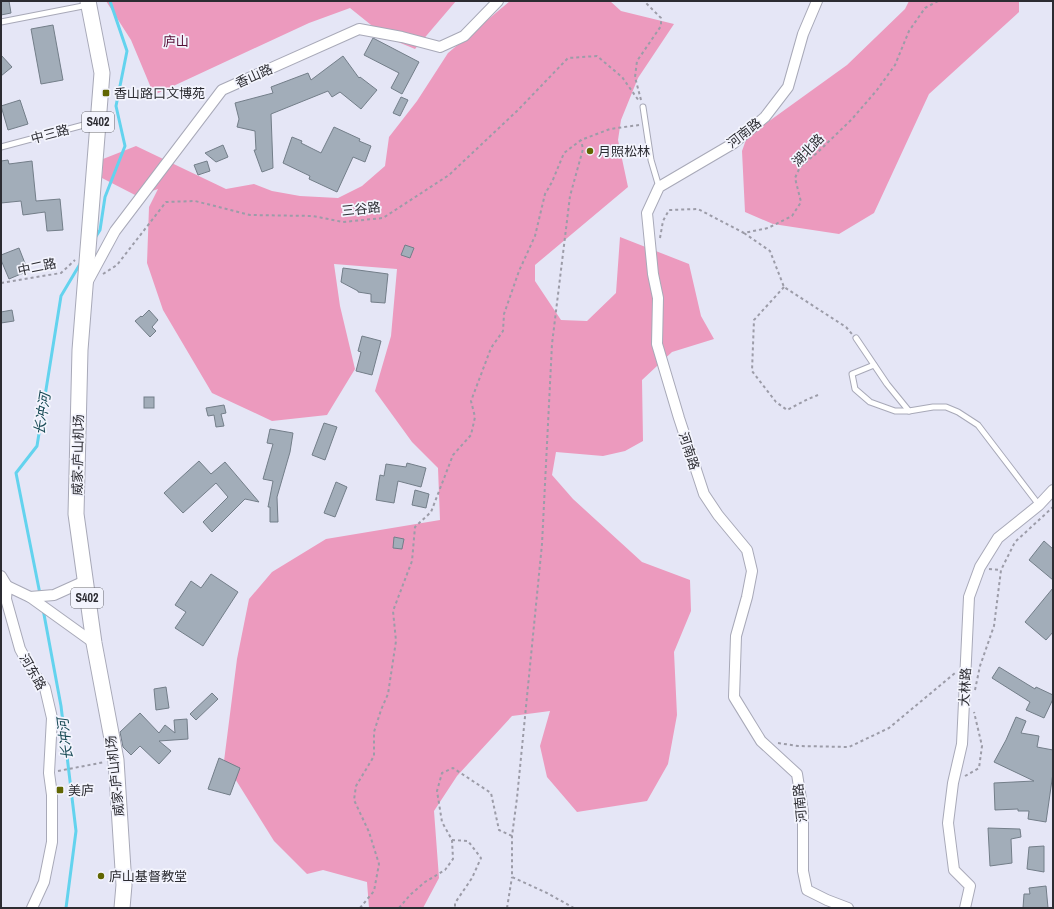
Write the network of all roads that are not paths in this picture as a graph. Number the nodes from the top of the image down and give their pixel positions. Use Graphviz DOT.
graph roads {
  1 [pos="498,1"];
  2 [pos="817,1"];
  3 [pos="89,3"];
  4 [pos="1,22"];
  5 [pos="643,107"];
  6 [pos="98,121"];
  7 [pos="1,147"];
  8 [pos="659,187"];
  9 [pos="85,286"];
  10 [pos="856,338"];
  11 [pos="874,366"];
  12 [pos="909,411"];
  13 [pos="1053,490"];
  14 [pos="1039,505"];
  15 [pos="1,576"];
  16 [pos="85,581"];
  17 [pos="7,586"];
  18 [pos="30,597"];
  19 [pos="94,643"];
  20 [pos="32,908"];
  21 [pos="122,908"];
  22 [pos="848,908"];
  23 [pos="965,908"];
  1 -- 9 [label="street, 香山路"];
  2 -- 8 [label="street, 河南路"];
  3 -- 4 [label="lane"];
  3 -- 6 [label="main road, 威家-庐山机场 / S402"];
  5 -- 8 [label="lane"];
  6 -- 7 [label="lane, 中三路"];
  6 -- 9 [label="main road, 威家-庐山机场 / S402"];
  8 -- 22 [label="street, 河南路"];
  9 -- 16 [label="main road, 威家-庐山机场 / S402"];
  10 -- 11 [label="lane"];
  11 -- 12 [label="lane"];
  11 -- 12 [label="lane"];
  12 -- 14 [label="lane"];
  13 -- 14 [label="street, 大林路"];
  14 -- 23 [label="street, 大林路"];
  15 -- 17 [label="street"];
  16 -- 18 [label="street"];
  16 -- 19 [label="main road, 威家-庐山机场 / S402"];
  17 -- 18 [label="street"];
  17 -- 20 [label="street, 河东路"];
  18 -- 19 [label="street"];
  19 -- 21 [label="main road, 威家-庐山机场 / S402"];
}
